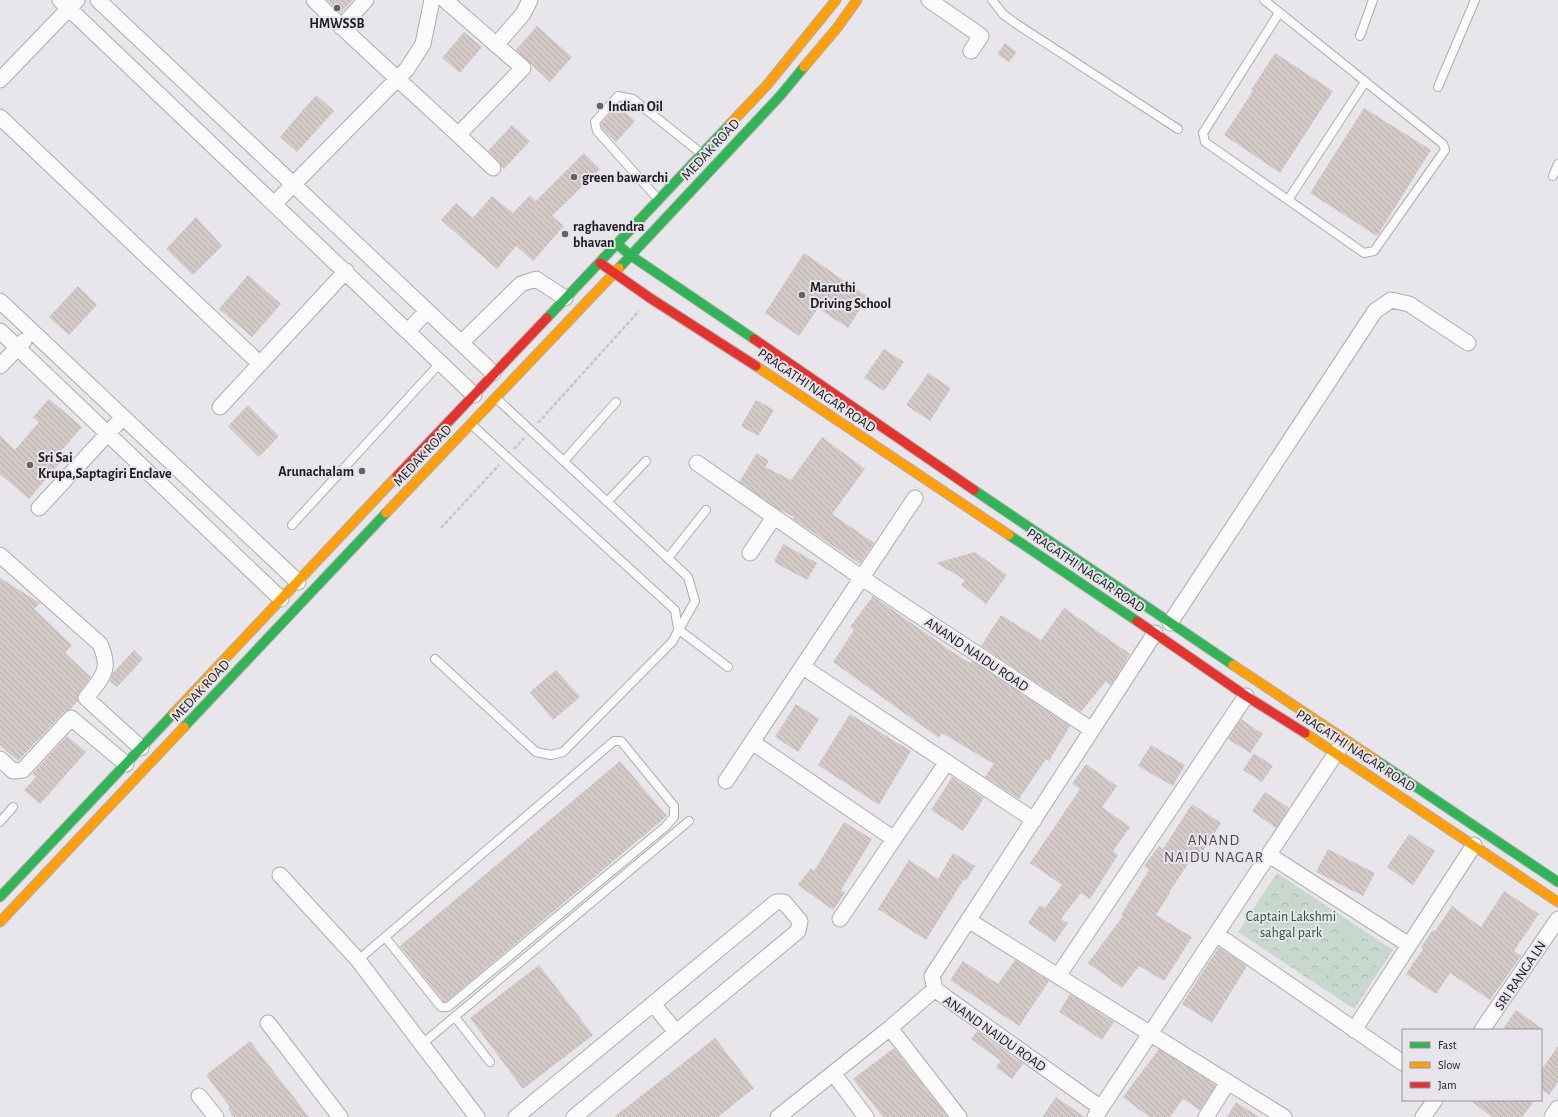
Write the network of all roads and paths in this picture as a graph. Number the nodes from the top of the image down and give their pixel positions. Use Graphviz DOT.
graph roads {
  1 [pos="98,0"];
  2 [pos="314,0"];
  3 [pos="366,0"];
  4 [pos="432,0"];
  5 [pos="445,0"];
  6 [pos="530,0"];
  7 [pos="836,0"];
  8 [pos="857,0"];
  9 [pos="929,0"];
  10 [pos="992,0"];
  11 [pos="1264,0"];
  12 [pos="1373,0"];
  13 [pos="1475,0"];
  14 [pos="69,3"];
  15 [pos="1279,13"];
  16 [pos="341,27"];
  17 [pos="1360,36"];
  18 [pos="496,45"];
  19 [pos="971,51"];
  20 [pos="0,80"];
  21 [pos="397,80"];
  22 [pos="1365,82"];
  23 [pos="1438,87"];
  24 [pos="0,117"];
  25 [pos="1178,129"];
  26 [pos="458,134"];
  27 [pos="702,154"];
  28 [pos="1558,164"];
  29 [pos="493,168"];
  30 [pos="1553,176"];
  31 [pos="293,184"];
  32 [pos="659,199"];
  33 [pos="1288,200"];
  34 [pos="274,204"];
  35 [pos="616,244"];
  36 [pos="630,255"];
  37 [pos="599,262"];
  38 [pos="346,271"];
  39 [pos="614,273"];
  40 [pos="565,298"];
  41 [pos="650,298"];
  42 [pos="0,301"];
  43 [pos="427,311"];
  44 [pos="0,331"];
  45 [pos="32,331"];
  46 [pos="408,331"];
  47 [pos="461,343"];
  48 [pos="1468,343"];
  49 [pos="18,348"];
  50 [pos="441,362"];
  51 [pos="260,364"];
  52 [pos="0,366"];
  53 [pos="493,373"];
  54 [pos="474,395"];
  55 [pos="495,397"];
  56 [pos="616,402"];
  57 [pos="220,407"];
  58 [pos="123,417"];
  59 [pos="471,423"];
  60 [pos="533,428"];
  61 [pos="108,433"];
  62 [pos="528,434"];
  63 [pos="511,452"];
  64 [pos="564,461"];
  65 [pos="646,461"];
  66 [pos="500,463"];
  67 [pos="697,463"];
  68 [pos="921,489"];
  69 [pos="607,502"];
  70 [pos="39,508"];
  71 [pos="706,510"];
  72 [pos="774,517"];
  73 [pos="292,525"];
  74 [pos="441,528"];
  75 [pos="750,553"];
  76 [pos="0,555"];
  77 [pos="668,558"];
  78 [pos="862,578"];
  79 [pos="298,582"];
  80 [pos="281,600"];
  81 [pos="1170,622"];
  82 [pos="678,629"];
  83 [pos="1155,633"];
  84 [pos="434,659"];
  85 [pos="728,667"];
  86 [pos="803,667"];
  87 [pos="1246,696"];
  88 [pos="86,698"];
  89 [pos="71,718"];
  90 [pos="1092,730"];
  91 [pos="1346,739"];
  92 [pos="752,742"];
  93 [pos="141,748"];
  94 [pos="1336,753"];
  95 [pos="0,759"];
  96 [pos="946,762"];
  97 [pos="126,764"];
  98 [pos="726,781"];
  99 [pos="13,807"];
  100 [pos="1034,820"];
  101 [pos="689,821"];
  102 [pos="0,822"];
  103 [pos="894,839"];
  104 [pos="1474,845"];
  105 [pos="1269,855"];
  106 [pos="280,875"];
  107 [pos="1558,882"];
  108 [pos="0,897"];
  109 [pos="1558,902"];
  110 [pos="840,919"];
  111 [pos="1558,919"];
  112 [pos="968,920"];
  113 [pos="0,922"];
  114 [pos="1216,934"];
  115 [pos="385,937"];
  116 [pos="1409,945"];
  117 [pos="358,960"];
  118 [pos="1058,976"];
  119 [pos="935,989"];
  120 [pos="653,1004"];
  121 [pos="455,1017"];
  122 [pos="268,1023"];
  123 [pos="890,1028"];
  124 [pos="1483,1029"];
  125 [pos="1354,1030"];
  126 [pos="676,1032"];
  127 [pos="1150,1034"];
  128 [pos="422,1044"];
  129 [pos="490,1062"];
  130 [pos="1402,1062"];
  131 [pos="833,1073"];
  132 [pos="1228,1082"];
  133 [pos="199,1096"];
  134 [pos="1433,1101"];
  135 [pos="1558,1108"];
  136 [pos="1098,1112"];
  137 [pos="216,1117"];
  138 [pos="340,1117"];
  139 [pos="477,1117"];
  140 [pos="516,1117"];
  141 [pos="574,1117"];
  142 [pos="778,1117"];
  143 [pos="866,1117"];
  144 [pos="958,1117"];
  145 [pos="1206,1117"];
  146 [pos="1284,1117"];
  147 [pos="1423,1117"];
  148 [pos="1552,1117"];
  1 -- 31 [label="street"];
  2 -- 16 [label="street"];
  3 -- 16 [label="street"];
  4 -- 21 [label="street"];
  5 -- 18 [label="street"];
  6 -- 18 [label="street"];
  7 -- 27 [label="main road, MEDAK ROAD"];
  8 -- 36 [label="main road, MEDAK ROAD"];
  9 -- 19 [label="street"];
  10 -- 25 [label="lane"];
  11 -- 15 [label="lane"];
  12 -- 17 [label="lane"];
  13 -- 23 [label="lane"];
  14 -- 20 [label="street"];
  14 -- 34 [label="street"];
  15 -- 22 [label="lane"];
  15 -- 33 [label="lane"];
  16 -- 21 [label="street"];
  18 -- 26 [label="street"];
  21 -- 26 [label="street"];
  21 -- 31 [label="street"];
  22 -- 33 [label="lane"];
  22 -- 33 [label="lane"];
  24 -- 51 [label="street"];
  26 -- 29 [label="street"];
  27 -- 32 [label="main road, MEDAK ROAD"];
  27 -- 32 [label="lane"];
  28 -- 30 [label="lane"];
  31 -- 34 [label="street"];
  31 -- 43 [label="street"];
  32 -- 35 [label="main road, MEDAK ROAD"];
  34 -- 38 [label="street"];
  35 -- 36 [label="main road, PRAGATHI NAGAR ROAD"];
  35 -- 37 [label="main road, MEDAK ROAD"];
  36 -- 39 [label="main road, MEDAK ROAD"];
  36 -- 81 [label="main road, PRAGATHI NAGAR ROAD"];
  37 -- 39 [label="main road, PRAGATHI NAGAR ROAD"];
  37 -- 40 [label="main road, MEDAK ROAD"];
  38 -- 46 [label="street"];
  38 -- 51 [label="street"];
  39 -- 41 [label="main road, PRAGATHI NAGAR ROAD"];
  39 -- 55 [label="main road, MEDAK ROAD"];
  40 -- 47 [label="street"];
  40 -- 53 [label="main road, MEDAK ROAD"];
  41 -- 60 [label="path"];
  41 -- 68 [label="main road, PRAGATHI NAGAR ROAD"];
  42 -- 45 [label="street"];
  43 -- 46 [label="street"];
  43 -- 47 [label="street"];
  44 -- 49 [label="street"];
  45 -- 49 [label="street"];
  45 -- 58 [label="street"];
  46 -- 50 [label="street"];
  47 -- 53 [label="street"];
  48 -- 81 [label="street"];
  49 -- 52 [label="street"];
  49 -- 61 [label="street"];
  50 -- 54 [label="street"];
  50 -- 73 [label="lane"];
  51 -- 57 [label="street"];
  53 -- 54 [label="main road, MEDAK ROAD"];
  54 -- 79 [label="main road, MEDAK ROAD"];
  55 -- 59 [label="main road, MEDAK ROAD"];
  55 -- 64 [label="lane"];
  56 -- 64 [label="lane"];
  58 -- 61 [label="street"];
  58 -- 79 [label="street"];
  59 -- 82 [label="lane"];
  59 -- 113 [label="main road, MEDAK ROAD"];
  61 -- 70 [label="street"];
  61 -- 80 [label="street"];
  62 -- 63 [label="path"];
  64 -- 69 [label="lane"];
  65 -- 69 [label="lane"];
  66 -- 74 [label="path"];
  67 -- 72 [label="street, ANAND NAIDU ROAD"];
  68 -- 78 [label="street"];
  68 -- 83 [label="main road, PRAGATHI NAGAR ROAD"];
  69 -- 77 [label="lane"];
  71 -- 77 [label="lane"];
  72 -- 75 [label="street"];
  72 -- 78 [label="street, ANAND NAIDU ROAD"];
  76 -- 88 [label="street"];
  77 -- 82 [label="lane"];
  78 -- 86 [label="street"];
  78 -- 90 [label="street, ANAND NAIDU ROAD"];
  79 -- 80 [label="main road, MEDAK ROAD"];
  80 -- 93 [label="main road, MEDAK ROAD"];
  81 -- 91 [label="main road, PRAGATHI NAGAR ROAD"];
  82 -- 84 [label="lane"];
  82 -- 85 [label="lane"];
  83 -- 87 [label="main road, PRAGATHI NAGAR ROAD"];
  83 -- 90 [label="street, ANAND NAIDU ROAD"];
  86 -- 92 [label="street"];
  86 -- 96 [label="street"];
  87 -- 94 [label="main road, PRAGATHI NAGAR ROAD"];
  87 -- 118 [label="street"];
  88 -- 89 [label="street"];
  88 -- 93 [label="street"];
  89 -- 95 [label="street"];
  89 -- 97 [label="street"];
  90 -- 100 [label="street, ANAND NAIDU ROAD"];
  91 -- 94 [label="street"];
  91 -- 107 [label="main road, PRAGATHI NAGAR ROAD"];
  92 -- 98 [label="street"];
  92 -- 103 [label="street"];
  93 -- 97 [label="main road, MEDAK ROAD"];
  94 -- 104 [label="main road, PRAGATHI NAGAR ROAD"];
  94 -- 105 [label="street"];
  96 -- 100 [label="street"];
  96 -- 103 [label="street"];
  97 -- 108 [label="main road, MEDAK ROAD"];
  99 -- 102 [label="lane"];
  100 -- 112 [label="street, ANAND NAIDU ROAD"];
  101 -- 121 [label="lane"];
  103 -- 110 [label="street"];
  104 -- 109 [label="main road, PRAGATHI NAGAR ROAD"];
  104 -- 116 [label="street"];
  105 -- 114 [label="street"];
  105 -- 116 [label="street"];
  106 -- 117 [label="street"];
  111 -- 124 [label="street, SRI RANGA LN"];
  112 -- 118 [label="street"];
  112 -- 119 [label="street, ANAND NAIDU ROAD"];
  114 -- 125 [label="street"];
  114 -- 127 [label="street"];
  115 -- 115 [label="lane"];
  115 -- 117 [label="lane"];
  116 -- 125 [label="street"];
  117 -- 128 [label="street"];
  118 -- 127 [label="street"];
  119 -- 123 [label="street"];
  119 -- 136 [label="street, ANAND NAIDU ROAD"];
  120 -- 126 [label="street"];
  120 -- 126 [label="street"];
  120 -- 140 [label="street"];
  121 -- 128 [label="lane"];
  121 -- 129 [label="lane"];
  122 -- 138 [label="street"];
  123 -- 131 [label="street"];
  123 -- 144 [label="street"];
  125 -- 130 [label="street"];
  126 -- 141 [label="street"];
  127 -- 132 [label="street"];
  127 -- 136 [label="street"];
  128 -- 139 [label="street"];
  131 -- 142 [label="street"];
  131 -- 143 [label="street"];
  132 -- 145 [label="street"];
  132 -- 146 [label="street"];
  133 -- 137 [label="street"];
  134 -- 147 [label="street"];
  135 -- 148 [label="street"];
}
